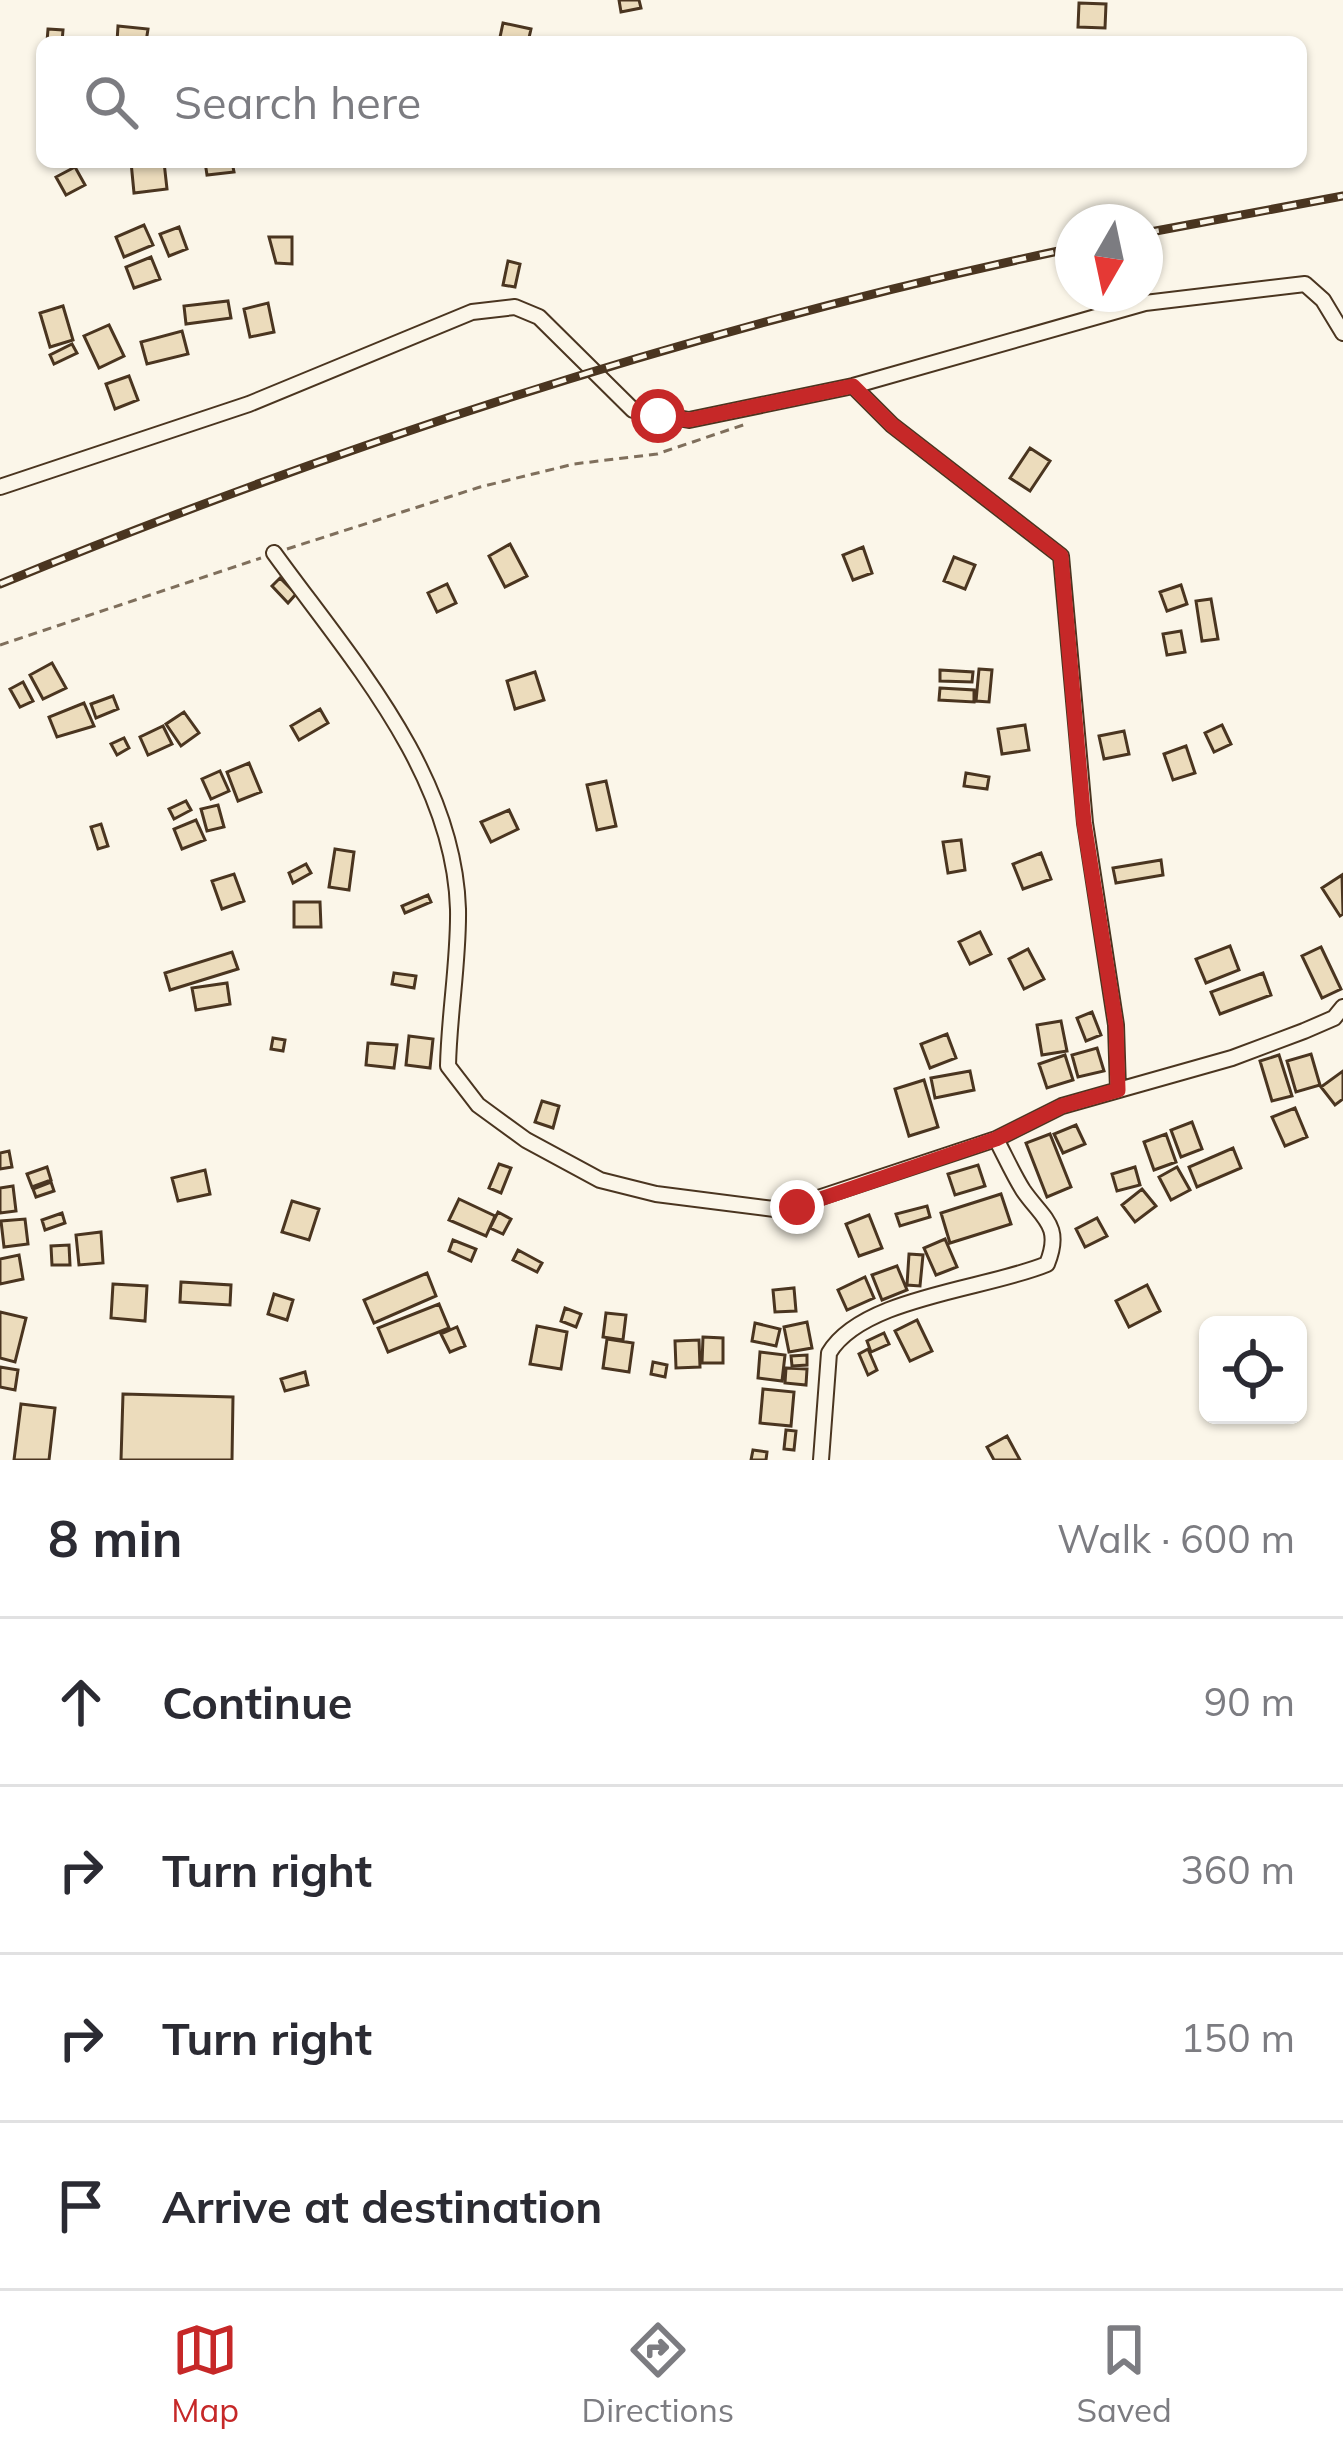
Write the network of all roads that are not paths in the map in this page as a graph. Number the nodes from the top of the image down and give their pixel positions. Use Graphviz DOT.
graph roads {
  1 [pos="1343,334"];
  2 [pos="853,386"];
  3 [pos="0,487"];
  4 [pos="274,554"];
  5 [pos="1343,1007"];
  6 [pos="1118,1090"];
  7 [pos="996,1139"];
  8 [pos="821,1460"];
  1 -- 2 [label="street"];
  2 -- 3 [label="street"];
  2 -- 6 [label="street"];
  4 -- 7 [label="street"];
  5 -- 6 [label="street"];
  6 -- 7 [label="street"];
  7 -- 8 [label="street"];
}
